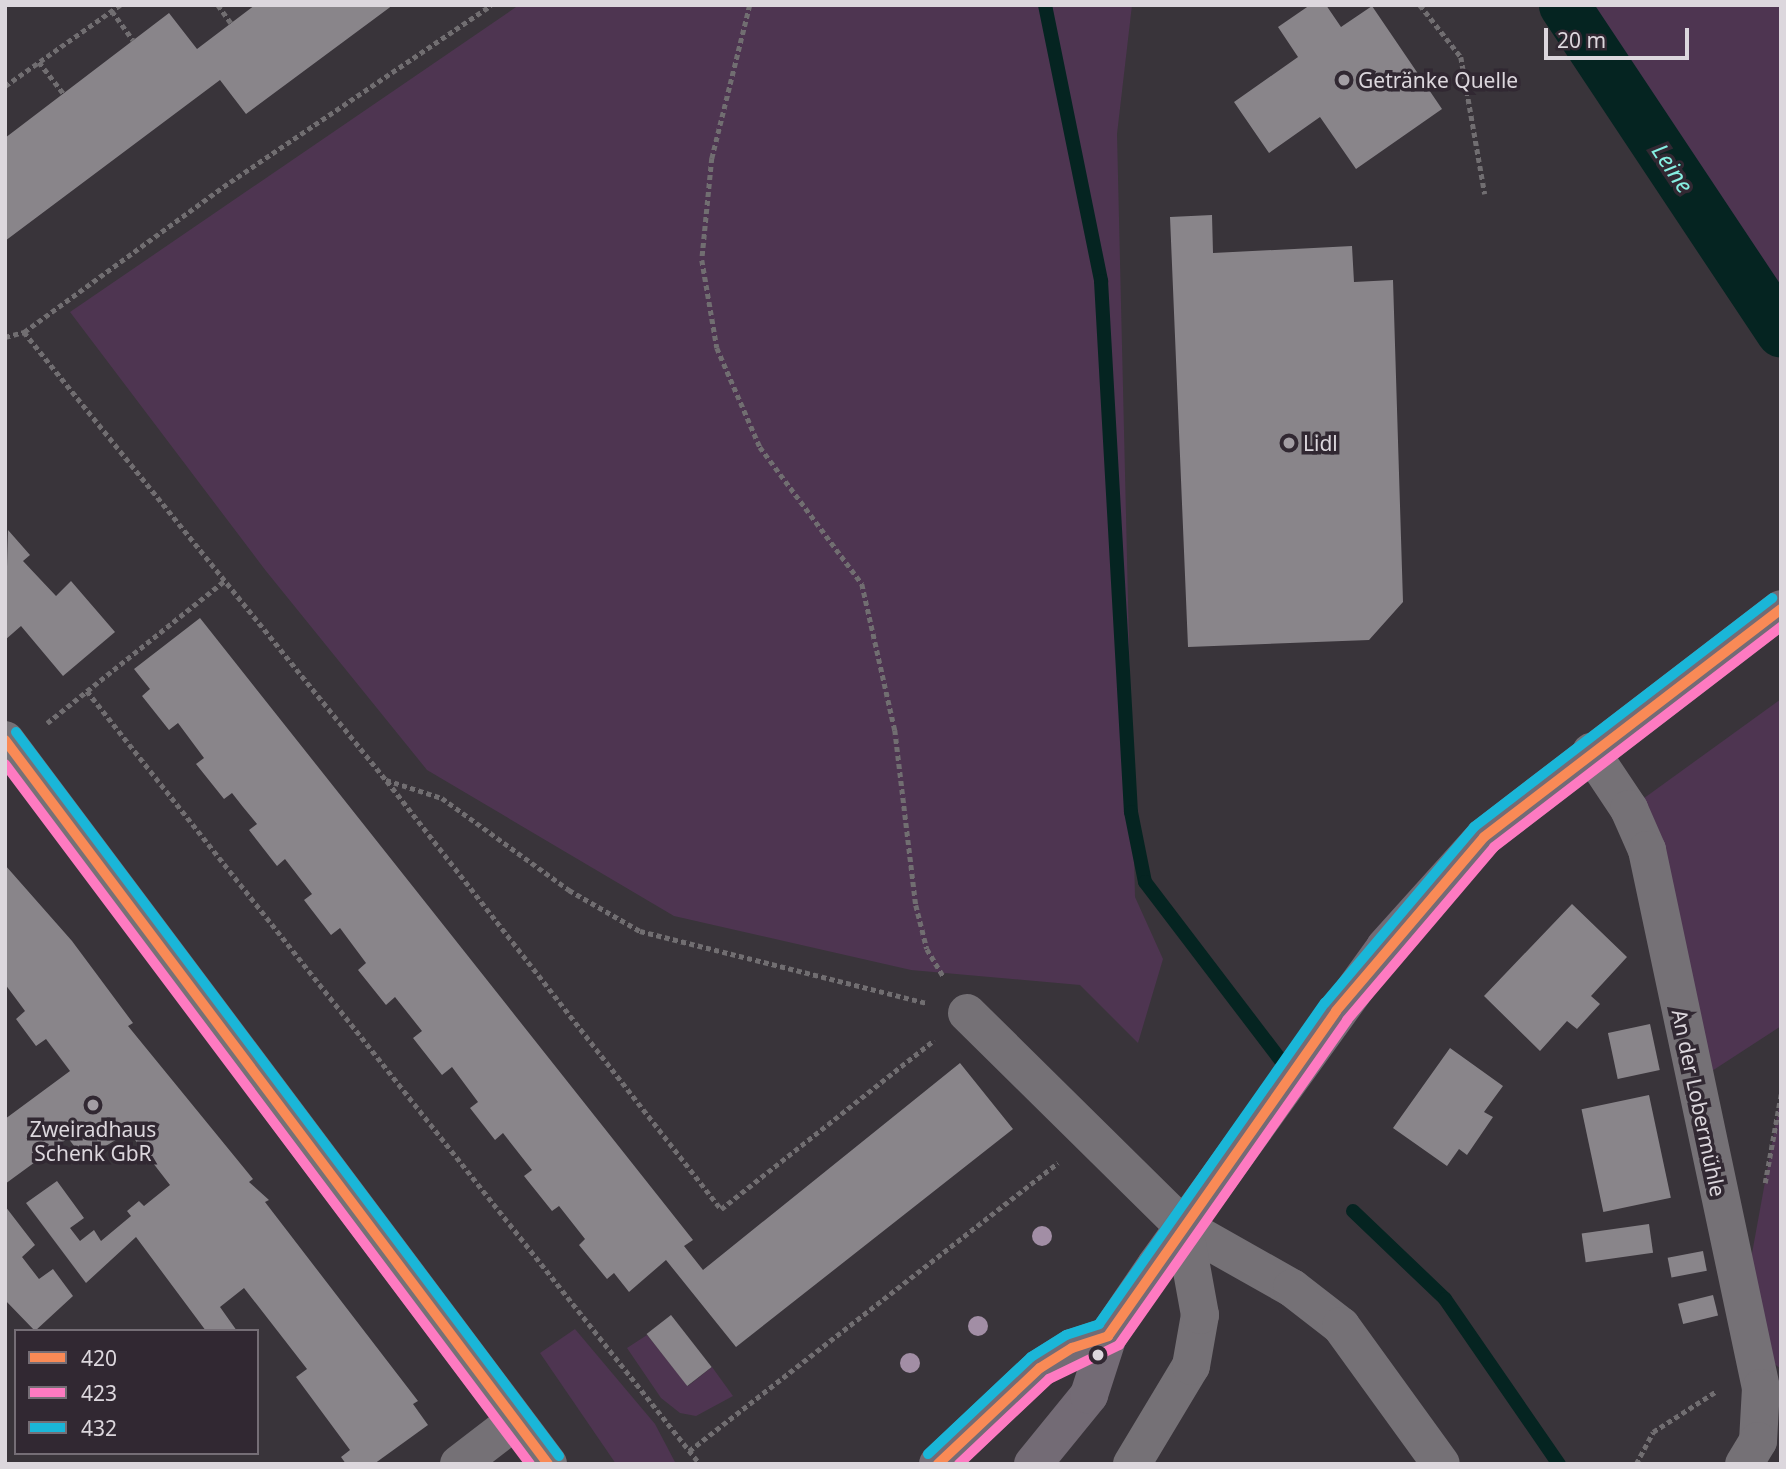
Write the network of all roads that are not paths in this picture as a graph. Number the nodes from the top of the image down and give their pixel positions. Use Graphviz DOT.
graph roads {
  1 [pos="1781,609"];
  2 [pos="9,745"];
  3 [pos="1591,752"];
  4 [pos="967,1013"];
  5 [pos="1184,1227"];
  6 [pos="1108,1336"];
  7 [pos="515,1421"];
  8 [pos="459,1464"];
  9 [pos="548,1464"];
  10 [pos="938,1464"];
  11 [pos="1033,1464"];
  12 [pos="1132,1464"];
  13 [pos="1441,1464"];
  14 [pos="1744,1464"];
  1 -- 3 [label="main road"];
  2 -- 7 [label="street"];
  3 -- 5 [label="main road"];
  3 -- 14 [label="street, An der Lobermühle"];
  4 -- 5 [label="street"];
  5 -- 6 [label="main road"];
  5 -- 12 [label="street"];
  5 -- 13 [label="street"];
  6 -- 10 [label="main road"];
  6 -- 11 [label="main road"];
  7 -- 8 [label="street"];
  7 -- 9 [label="street"];
}
